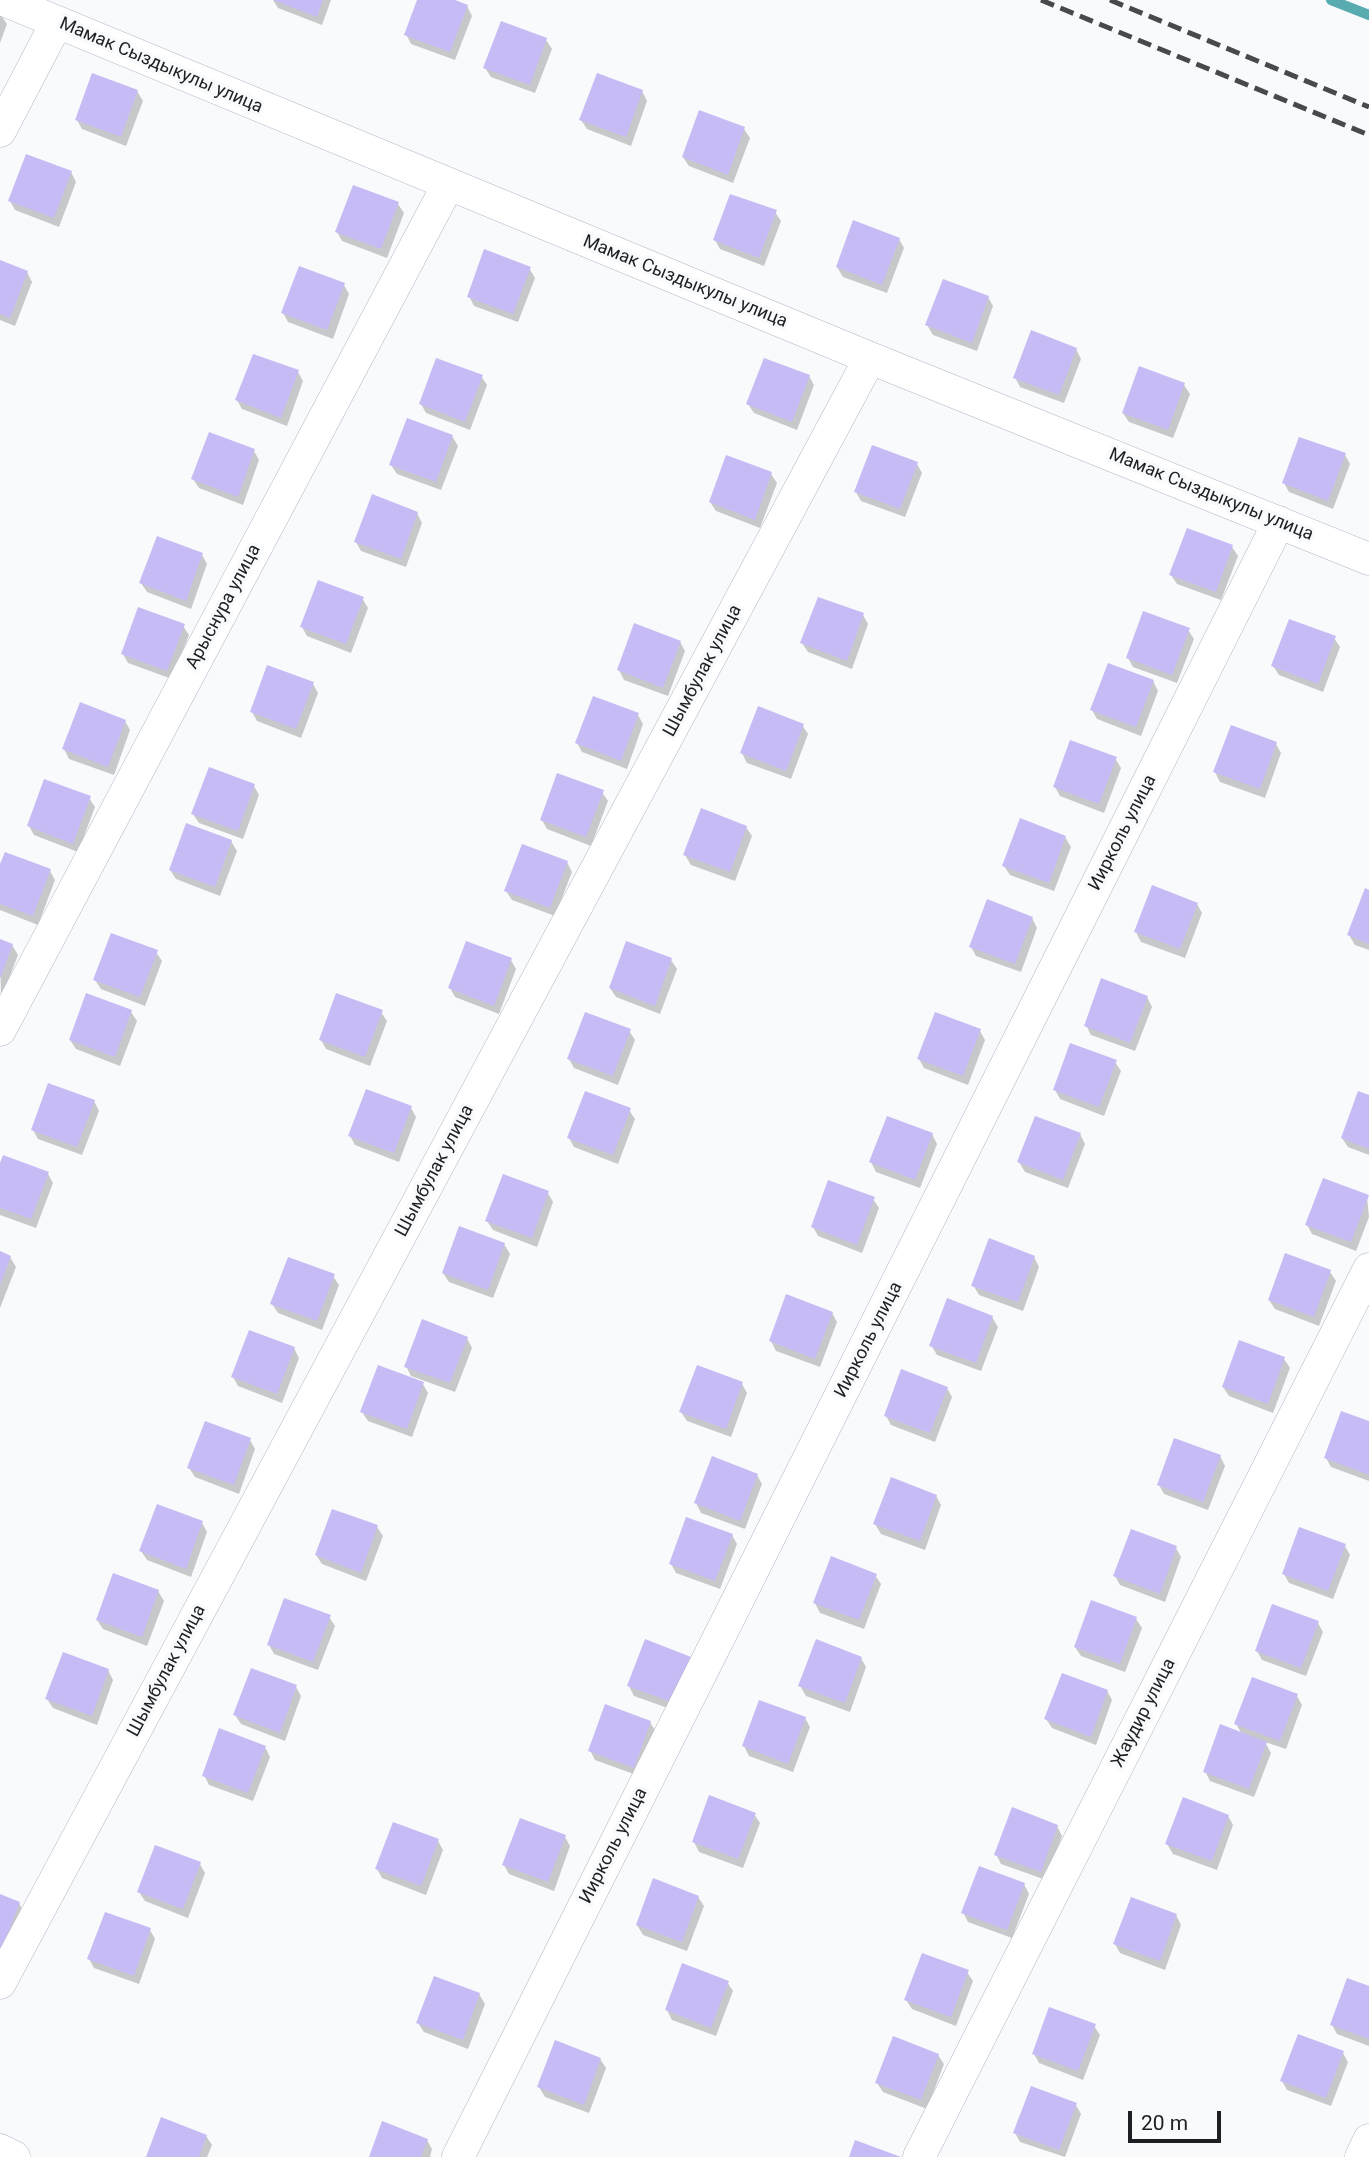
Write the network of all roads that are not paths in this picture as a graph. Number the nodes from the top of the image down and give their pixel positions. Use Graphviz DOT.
graph roads {
  1 [pos="4,0"];
  2 [pos="57,22"];
  3 [pos="0,131"];
  4 [pos="448,185"];
  5 [pos="870,358"];
  6 [pos="1279,522"];
  7 [pos="1369,559"];
  8 [pos="0,1030"];
  9 [pos="1369,1269"];
  10 [pos="0,1983"];
  11 [pos="1369,2140"];
  12 [pos="0,2150"];
  13 [pos="14,2157"];
  14 [pos="458,2157"];
  15 [pos="919,2157"];
  16 [pos="1361,2157"];
  1 -- 2 [label="street, Мамак Сыздыкулы улица"];
  2 -- 3 [label="street"];
  2 -- 4 [label="street, Мамак Сыздыкулы улица"];
  4 -- 5 [label="street, Мамак Сыздыкулы улица"];
  4 -- 8 [label="street, Арыснура улица"];
  5 -- 6 [label="street, Мамак Сыздыкулы улица"];
  5 -- 10 [label="street, Шымбулак улица"];
  6 -- 7 [label="street, Мамак Сыздыкулы улица"];
  6 -- 14 [label="street, Иирколь улица"];
  9 -- 15 [label="street, Жаудир улица"];
  11 -- 16 [label="street"];
  12 -- 13 [label="street"];
}
